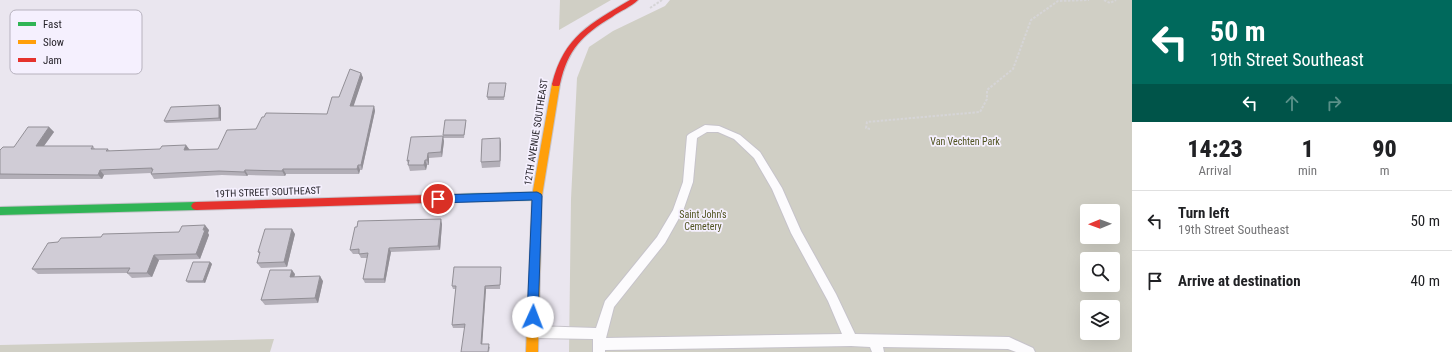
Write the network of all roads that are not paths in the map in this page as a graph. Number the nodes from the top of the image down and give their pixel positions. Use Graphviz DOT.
graph roads {
  1 [pos="635,0"];
  2 [pos="537,196"];
  3 [pos="0,211"];
  4 [pos="532,332"];
  5 [pos="851,340"];
  6 [pos="599,343"];
  7 [pos="877,347"];
  8 [pos="532,352"];
  9 [pos="1029,352"];
  1 -- 2 [label="main road, 12TH AVENUE SOUTHEAST"];
  2 -- 3 [label="main road, 19TH STREET SOUTHEAST"];
  2 -- 4 [label="main road, 12TH AVENUE SOUTHEAST"];
  4 -- 6 [label="lane"];
  4 -- 8 [label="main road, 12TH AVENUE SOUTHEAST"];
  5 -- 6 [label="lane"];
  5 -- 6 [label="lane"];
  5 -- 7 [label="lane"];
  7 -- 9 [label="lane"];
}
